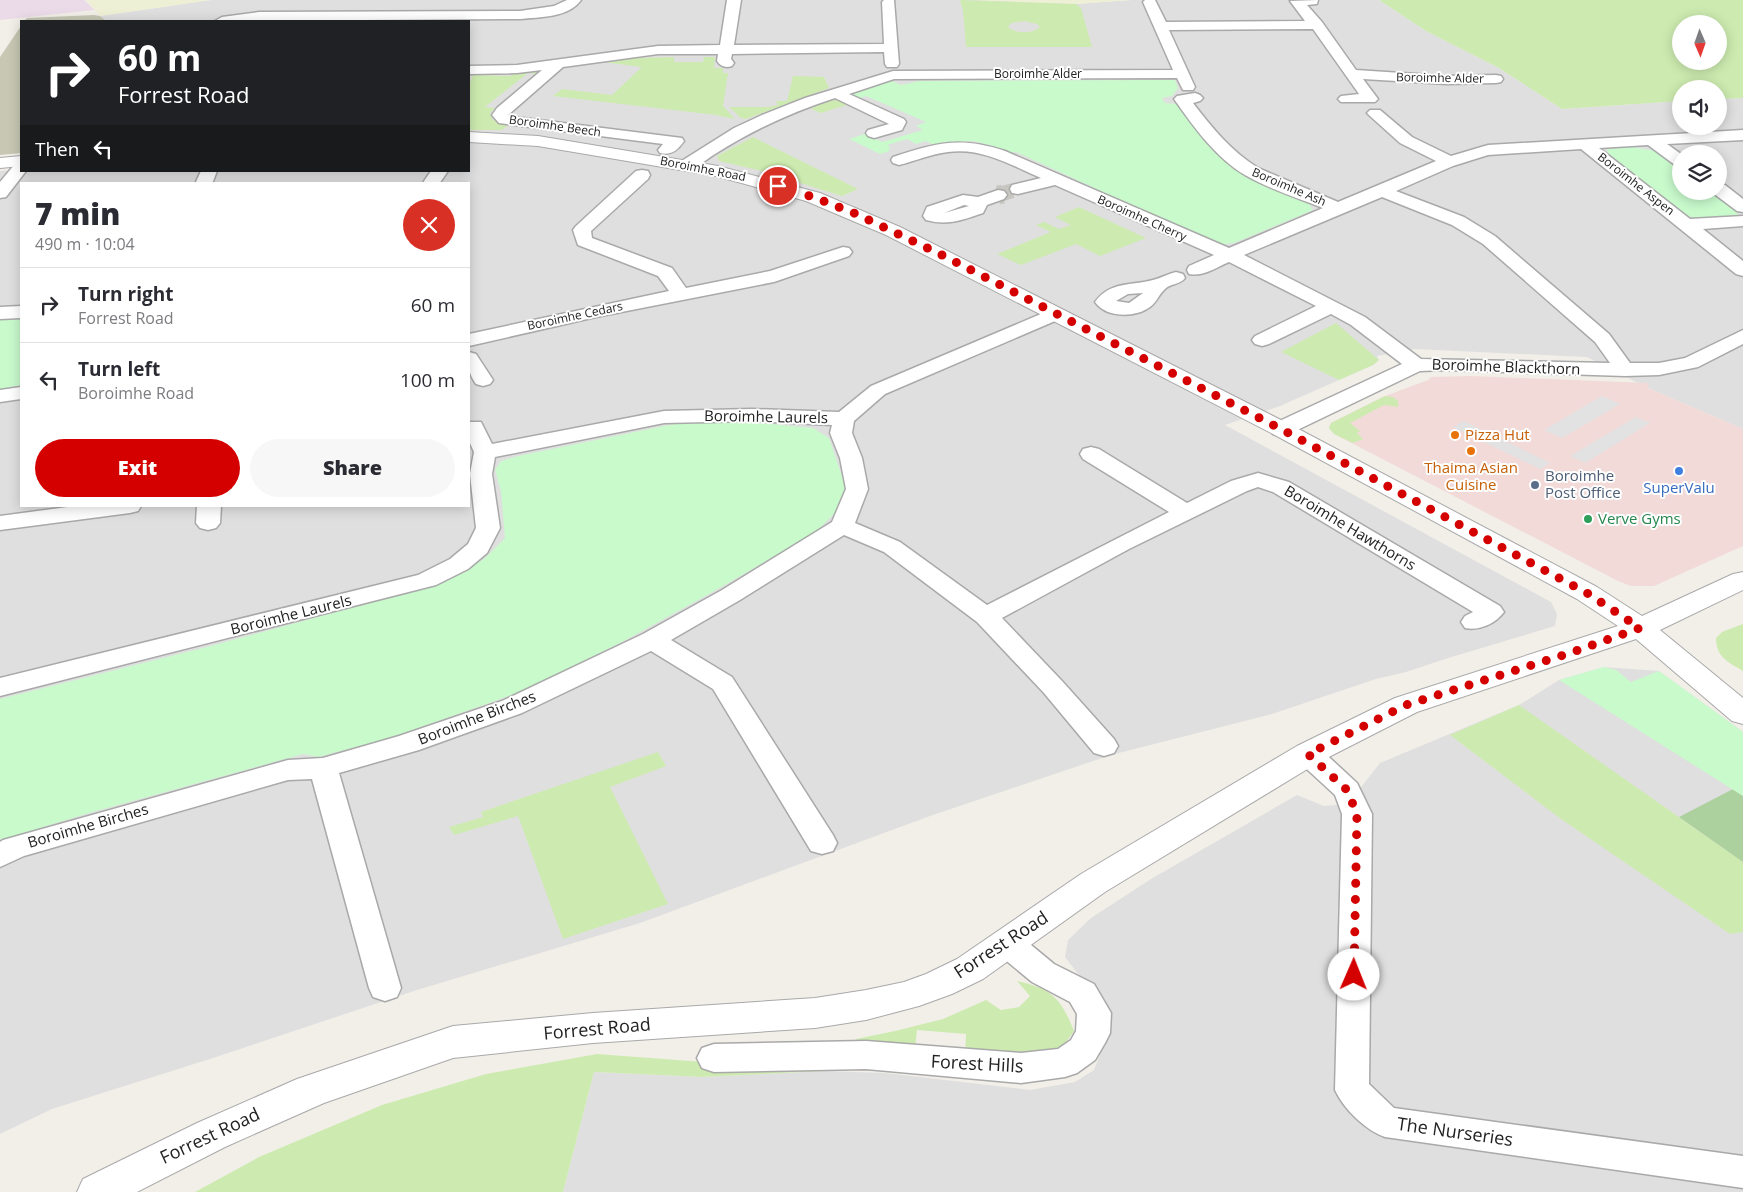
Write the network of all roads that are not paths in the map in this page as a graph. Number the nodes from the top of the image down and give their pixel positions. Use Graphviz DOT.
graph roads {
  1 [pos="574,0"];
  2 [pos="734,0"];
  3 [pos="1312,0"];
  4 [pos="873,2"];
  5 [pos="889,2"];
  6 [pos="904,2"];
  7 [pos="1168,2"];
  8 [pos="374,18"];
  9 [pos="459,18"];
  10 [pos="229,20"];
  11 [pos="1318,25"];
  12 [pos="1161,26"];
  13 [pos="890,48"];
  14 [pos="727,49"];
  15 [pos="558,63"];
  16 [pos="743,64"];
  17 [pos="470,70"];
  18 [pos="1182,74"];
  19 [pos="1353,74"];
  20 [pos="894,75"];
  21 [pos="1496,79"];
  22 [pos="836,93"];
  23 [pos="1346,99"];
  24 [pos="1393,112"];
  25 [pos="1375,113"];
  26 [pos="1359,114"];
  27 [pos="874,133"];
  28 [pos="1743,135"];
  29 [pos="470,137"];
  30 [pos="1650,140"];
  31 [pos="1584,144"];
  32 [pos="666,150"];
  33 [pos="1471,154"];
  34 [pos="1672,156"];
  35 [pos="20,160"];
  36 [pos="899,160"];
  37 [pos="1449,161"];
  38 [pos="0,162"];
  39 [pos="686,165"];
  40 [pos="20,168"];
  41 [pos="439,172"];
  42 [pos="642,175"];
  43 [pos="1055,180"];
  44 [pos="432,182"];
  45 [pos="1018,189"];
  46 [pos="1382,191"];
  47 [pos="0,193"];
  48 [pos="998,195"];
  49 [pos="1727,195"];
  50 [pos="979,202"];
  51 [pos="1743,207"];
  52 [pos="1337,208"];
  53 [pos="1743,221"];
  54 [pos="1687,225"];
  55 [pos="843,252"];
  56 [pos="1229,256"];
  57 [pos="1196,270"];
  58 [pos="1743,270"];
  59 [pos="1176,278"];
  60 [pos="1157,285"];
  61 [pos="682,295"];
  62 [pos="1331,306"];
  63 [pos="20,312"];
  64 [pos="0,313"];
  65 [pos="1055,314"];
  66 [pos="470,340"];
  67 [pos="1262,340"];
  68 [pos="1739,343"];
  69 [pos="470,360"];
  70 [pos="1416,365"];
  71 [pos="1625,370"];
  72 [pos="482,380"];
  73 [pos="20,393"];
  74 [pos="0,396"];
  75 [pos="844,419"];
  76 [pos="474,427"];
  77 [pos="1281,429"];
  78 [pos="485,452"];
  79 [pos="1091,454"];
  80 [pos="124,507"];
  81 [pos="1184,511"];
  82 [pos="842,526"];
  83 [pos="3,528"];
  84 [pos="1743,580"];
  85 [pos="986,616"];
  86 [pos="1474,622"];
  87 [pos="1640,628"];
  88 [pos="652,640"];
  89 [pos="0,687"];
  90 [pos="1743,714"];
  91 [pos="1104,746"];
  92 [pos="1308,754"];
  93 [pos="323,768"];
  94 [pos="822,842"];
  95 [pos="0,856"];
  96 [pos="1008,944"];
  97 [pos="386,988"];
  98 [pos="714,1058"];
  99 [pos="1743,1172"];
  100 [pos="97,1192"];
  1 -- 9 [label="street"];
  2 -- 14 [label="street"];
  3 -- 11 [label="street"];
  4 -- 5 [label="street"];
  5 -- 6 [label="street"];
  5 -- 13 [label="street"];
  7 -- 12 [label="street"];
  8 -- 9 [label="street"];
  8 -- 10 [label="street"];
  11 -- 12 [label="street"];
  11 -- 19 [label="street"];
  12 -- 18 [label="street"];
  13 -- 14 [label="street"];
  13 -- 20 [label="street"];
  14 -- 15 [label="street"];
  14 -- 16 [label="street"];
  15 -- 17 [label="street"];
  15 -- 32 [label="street, Boroimhe Beech"];
  18 -- 20 [label="street, Boroimhe Alder"];
  18 -- 52 [label="street, Boroimhe Ash"];
  19 -- 21 [label="street, Boroimhe Alder"];
  19 -- 23 [label="street"];
  20 -- 22 [label="street"];
  22 -- 27 [label="street"];
  22 -- 39 [label="street"];
  24 -- 25 [label="street"];
  25 -- 26 [label="street"];
  25 -- 37 [label="street"];
  28 -- 30 [label="street, Boroimhe Aspen"];
  29 -- 39 [label="street, Boroimhe Road"];
  30 -- 31 [label="street, Boroimhe Aspen"];
  30 -- 34 [label="street"];
  31 -- 33 [label="street, Boroimhe Aspen"];
  31 -- 54 [label="street, Boroimhe Aspen"];
  33 -- 37 [label="street, Boroimhe Ash"];
  35 -- 38 [label="street"];
  36 -- 43 [label="street, Boroimhe Cherry"];
  37 -- 46 [label="street, Boroimhe Ash"];
  39 -- 65 [label="street, Boroimhe Road"];
  40 -- 47 [label="street"];
  41 -- 44 [label="street"];
  42 -- 61 [label="street"];
  43 -- 45 [label="street"];
  43 -- 56 [label="street, Boroimhe Cherry"];
  46 -- 52 [label="street, Boroimhe Ash"];
  46 -- 71 [label="street"];
  48 -- 50 [label="street"];
  49 -- 51 [label="street"];
  52 -- 56 [label="street, Boroimhe Ash"];
  53 -- 54 [label="street, Boroimhe Aspen"];
  54 -- 58 [label="street, Boroimhe Aspen"];
  55 -- 61 [label="street, Boroimhe Cedars"];
  56 -- 57 [label="street"];
  56 -- 62 [label="street, Boroimhe Cherry"];
  59 -- 60 [label="street"];
  61 -- 66 [label="street, Boroimhe Cedars"];
  62 -- 67 [label="street"];
  62 -- 70 [label="street, Boroimhe Cherry"];
  63 -- 64 [label="street"];
  65 -- 75 [label="street, Boroimhe Laurels"];
  65 -- 77 [label="street, Boroimhe Road"];
  68 -- 71 [label="street, Boroimhe Blackthorn"];
  69 -- 72 [label="street"];
  70 -- 71 [label="street, Boroimhe Blackthorn"];
  70 -- 77 [label="street, Boroimhe Blackthorn"];
  73 -- 74 [label="street"];
  75 -- 78 [label="street, Boroimhe Laurels"];
  75 -- 82 [label="street"];
  76 -- 78 [label="street, Boroimhe Laurels"];
  77 -- 87 [label="street, Boroimhe Road"];
  78 -- 89 [label="street, Boroimhe Laurels"];
  79 -- 81 [label="street"];
  80 -- 83 [label="street"];
  81 -- 85 [label="street, Boroimhe Hawthorns"];
  81 -- 86 [label="street, Boroimhe Hawthorns"];
  82 -- 85 [label="street"];
  82 -- 88 [label="street, Boroimhe Birches"];
  84 -- 87 [label="street, Forrest Road"];
  85 -- 91 [label="street"];
  87 -- 90 [label="street, Boroimhe Road"];
  87 -- 92 [label="street, Forrest Road"];
  88 -- 93 [label="street, Boroimhe Birches"];
  88 -- 94 [label="street"];
  92 -- 96 [label="street, Forrest Road"];
  92 -- 99 [label="street, The Nurseries"];
  93 -- 95 [label="street, Boroimhe Birches"];
  93 -- 97 [label="street"];
  96 -- 98 [label="street, Forest Hills"];
  96 -- 100 [label="street, Forrest Road"];
}
